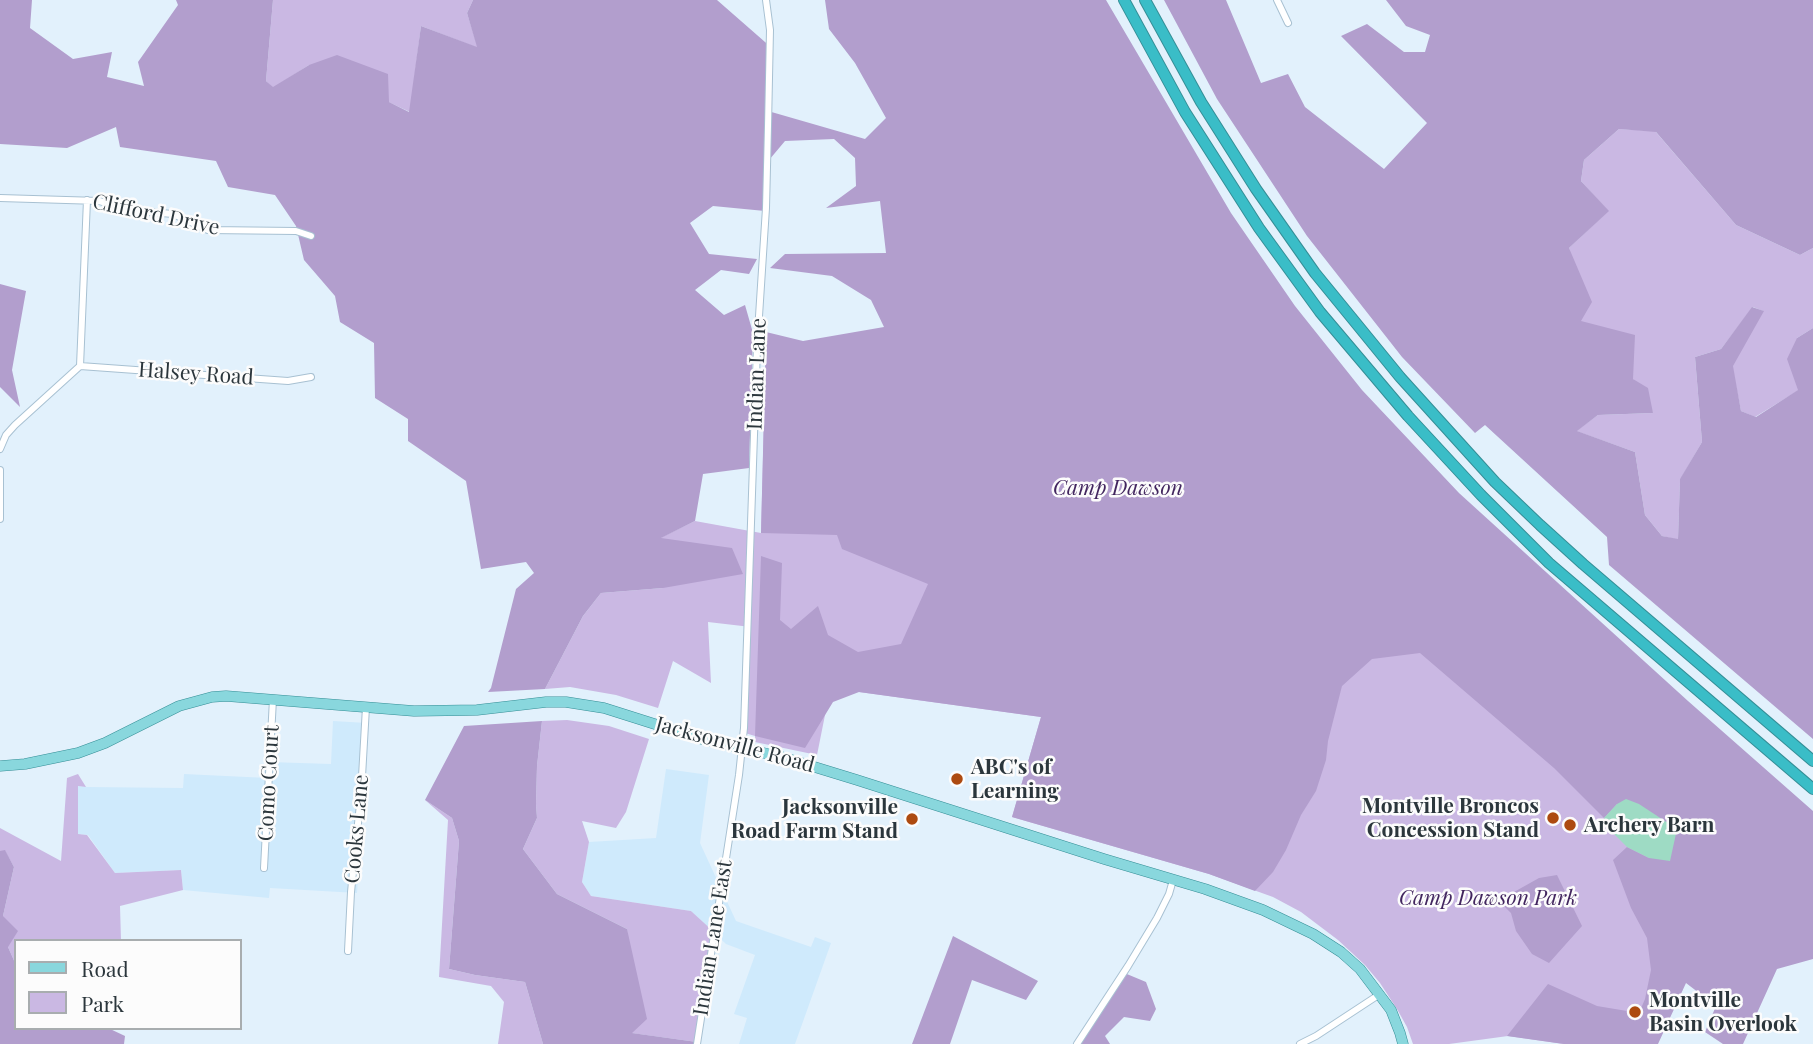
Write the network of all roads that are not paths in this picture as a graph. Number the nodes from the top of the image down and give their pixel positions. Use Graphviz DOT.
graph roads {
  1 [pos="766,0"];
  2 [pos="1124,0"];
  3 [pos="1145,0"];
  4 [pos="1277,0"];
  5 [pos="1288,23"];
  6 [pos="0,198"];
  7 [pos="87,200"];
  8 [pos="311,236"];
  9 [pos="80,366"];
  10 [pos="311,377"];
  11 [pos="0,449"];
  12 [pos="0,470"];
  13 [pos="0,497"];
  14 [pos="0,519"];
  15 [pos="273,699"];
  16 [pos="366,706"];
  17 [pos="742,749"];
  18 [pos="1813,761"];
  19 [pos="0,766"];
  20 [pos="1813,789"];
  21 [pos="264,868"];
  22 [pos="1173,880"];
  23 [pos="348,951"];
  24 [pos="1380,995"];
  25 [pos="696,1044"];
  26 [pos="1077,1044"];
  27 [pos="1300,1044"];
  28 [pos="1403,1044"];
  1 -- 17 [label="street, Indian Lane"];
  2 -- 20 [label="highway"];
  3 -- 18 [label="highway"];
  4 -- 5 [label="street"];
  6 -- 7 [label="street, Clifford Drive"];
  7 -- 8 [label="street, Clifford Drive"];
  7 -- 9 [label="street"];
  9 -- 10 [label="street, Halsey Road"];
  9 -- 11 [label="street"];
  12 -- 13 [label="street"];
  13 -- 14 [label="street"];
  15 -- 16 [label="main road, Jacksonville Road"];
  15 -- 19 [label="main road, Jacksonville Road"];
  15 -- 21 [label="street, Como Court"];
  16 -- 17 [label="main road, Jacksonville Road"];
  16 -- 23 [label="street, Cooks Lane"];
  17 -- 22 [label="main road, Jacksonville Road"];
  17 -- 25 [label="street, Indian Lane East"];
  22 -- 24 [label="main road, Jacksonville Road"];
  22 -- 26 [label="street"];
  24 -- 27 [label="street"];
  24 -- 28 [label="main road, Jacksonville Road"];
}
